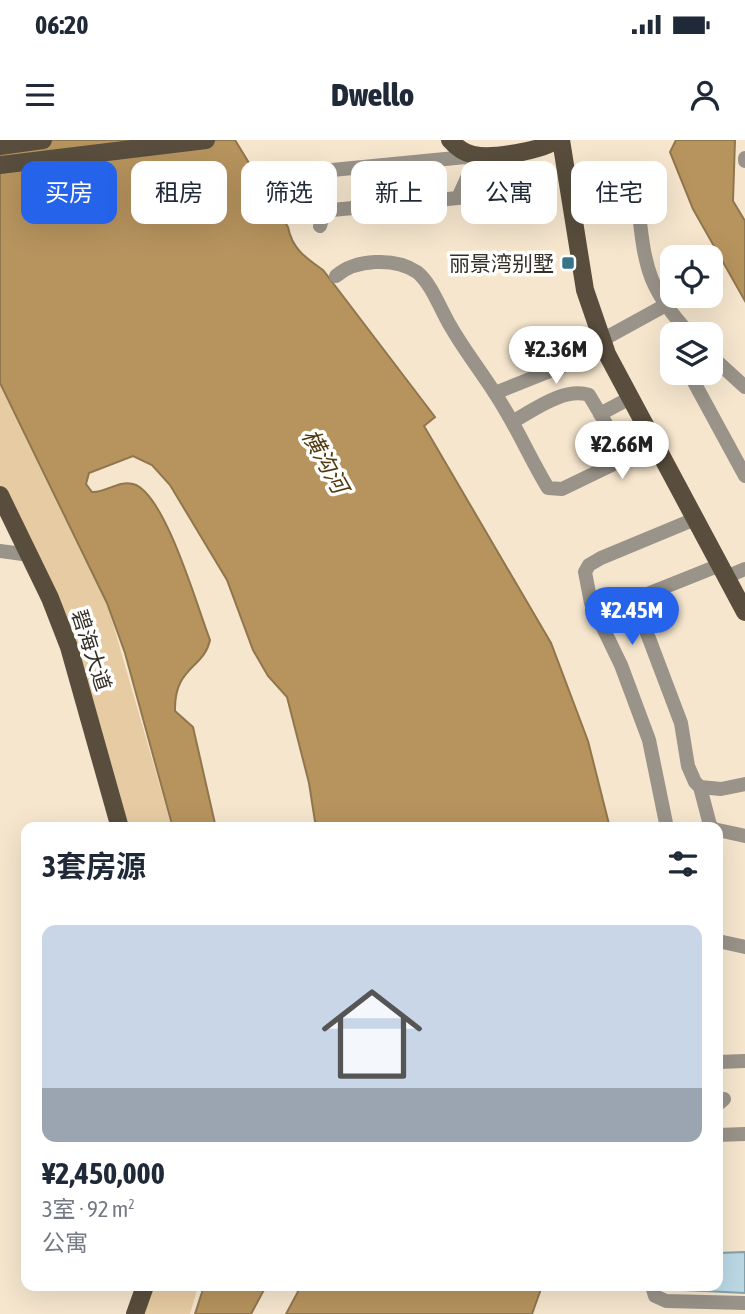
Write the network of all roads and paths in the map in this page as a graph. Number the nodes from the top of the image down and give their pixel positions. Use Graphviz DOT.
graph roads {
  1 [pos="43,140"];
  2 [pos="206,140"];
  3 [pos="450,140"];
  4 [pos="558,140"];
  5 [pos="0,146"];
  6 [pos="477,156"];
  7 [pos="0,165"];
  8 [pos="337,170"];
  9 [pos="640,224"];
  10 [pos="320,226"];
  11 [pos="336,276"];
  12 [pos="660,297"];
  13 [pos="661,308"];
  14 [pos="666,308"];
  15 [pos="679,322"];
  16 [pos="603,344"];
  17 [pos="723,367"];
  18 [pos="696,385"];
  19 [pos="745,387"];
  20 [pos="495,393"];
  21 [pos="630,398"];
  22 [pos="600,414"];
  23 [pos="512,422"];
  24 [pos="745,476"];
  25 [pos="0,495"];
  26 [pos="0,508"];
  27 [pos="695,519"];
  28 [pos="0,551"];
  29 [pos="26,554"];
  30 [pos="745,569"];
  31 [pos="723,571"];
  32 [pos="745,612"];
  33 [pos="745,785"];
  34 [pos="700,788"];
  35 [pos="112,822"];
  36 [pos="118,822"];
  37 [pos="666,822"];
  38 [pos="711,822"];
  39 [pos="723,831"];
  40 [pos="745,836"];
  41 [pos="723,943"];
  42 [pos="745,947"];
  43 [pos="745,1061"];
  44 [pos="723,1062"];
  45 [pos="745,1134"];
  46 [pos="723,1135"];
  47 [pos="140,1291"];
  48 [pos="654,1291"];
  49 [pos="745,1303"];
  50 [pos="133,1314"];
  1 -- 5 [label="main road"];
  2 -- 7 [label="main road"];
  3 -- 6 [label="main road"];
  4 -- 6 [label="main road"];
  4 -- 16 [label="main road"];
  6 -- 8 [label="street"];
  6 -- 10 [label="street"];
  9 -- 12 [label="street"];
  11 -- 20 [label="street"];
  13 -- 16 [label="street"];
  14 -- 15 [label="street"];
  16 -- 20 [label="street"];
  16 -- 21 [label="main road"];
  17 -- 19 [label="street"];
  18 -- 24 [label="street"];
  20 -- 23 [label="street"];
  21 -- 22 [label="street"];
  21 -- 27 [label="main road"];
  22 -- 23 [label="street"];
  22 -- 23 [label="street"];
  25 -- 29 [label="main road, 碧海大道"];
  26 -- 29 [label="main road, 碧海大道"];
  27 -- 31 [label="main road"];
  27 -- 37 [label="street"];
  28 -- 29 [label="street"];
  29 -- 35 [label="main road, 碧海大道"];
  29 -- 36 [label="main road, 碧海大道"];
  30 -- 31 [label="street"];
  31 -- 32 [label="main road"];
  31 -- 34 [label="street"];
  33 -- 34 [label="street"];
  34 -- 38 [label="street"];
  39 -- 40 [label="street"];
  41 -- 42 [label="street"];
  43 -- 44 [label="street"];
  45 -- 46 [label="street"];
  47 -- 50 [label="main road"];
  48 -- 49 [label="street"];
}
